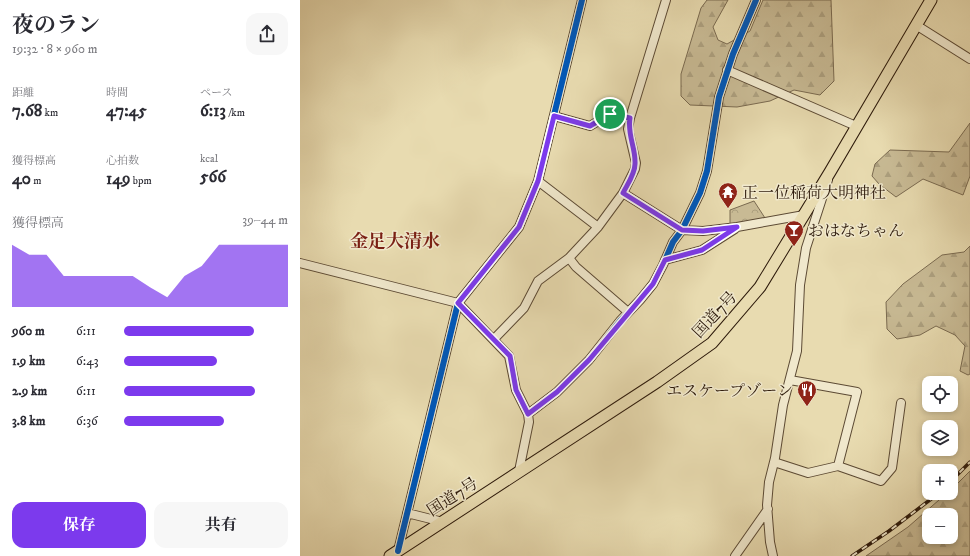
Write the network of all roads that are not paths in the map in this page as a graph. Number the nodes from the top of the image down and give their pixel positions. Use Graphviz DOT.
graph roads {
  1 [pos="582,0"];
  2 [pos="666,0"];
  3 [pos="756,0"];
  4 [pos="931,0"];
  5 [pos="916,25"];
  6 [pos="970,59"];
  7 [pos="727,70"];
  8 [pos="554,116"];
  9 [pos="630,118"];
  10 [pos="856,126"];
  11 [pos="830,172"];
  12 [pos="538,181"];
  13 [pos="623,193"];
  14 [pos="804,215"];
  15 [pos="598,227"];
  16 [pos="737,227"];
  17 [pos="682,230"];
  18 [pos="569,258"];
  19 [pos="665,260"];
  20 [pos="300,263"];
  21 [pos="458,303"];
  22 [pos="628,312"];
  23 [pos="494,338"];
  24 [pos="790,380"];
  25 [pos="901,403"];
  26 [pos="528,414"];
  27 [pos="774,462"];
  28 [pos="838,466"];
  29 [pos="519,471"];
  30 [pos="768,509"];
  31 [pos="407,513"];
  32 [pos="443,522"];
  33 [pos="394,553"];
  34 [pos="735,556"];
  35 [pos="772,556"];
  1 -- 8 [label="street"];
  2 -- 9 [label="street"];
  3 -- 7 [label="street"];
  4 -- 5 [label="highway, 国道7号"];
  5 -- 6 [label="street"];
  5 -- 10 [label="highway, 国道7号"];
  7 -- 10 [label="street"];
  7 -- 17 [label="street"];
  8 -- 9 [label="street"];
  8 -- 12 [label="street"];
  9 -- 13 [label="street"];
  10 -- 11 [label="highway, 国道7号"];
  11 -- 14 [label="highway, 国道7号"];
  11 -- 24 [label="street"];
  12 -- 15 [label="street"];
  12 -- 21 [label="street"];
  13 -- 15 [label="street"];
  13 -- 17 [label="street"];
  14 -- 16 [label="street"];
  14 -- 29 [label="highway, 国道7号"];
  15 -- 18 [label="street"];
  16 -- 17 [label="street"];
  16 -- 19 [label="street"];
  17 -- 19 [label="street"];
  18 -- 22 [label="street"];
  18 -- 23 [label="street"];
  19 -- 22 [label="street"];
  20 -- 21 [label="street"];
  21 -- 23 [label="street"];
  21 -- 31 [label="street"];
  22 -- 26 [label="street"];
  23 -- 26 [label="street"];
  24 -- 27 [label="street"];
  24 -- 28 [label="street"];
  25 -- 28 [label="street"];
  26 -- 29 [label="street"];
  27 -- 28 [label="street"];
  27 -- 30 [label="street"];
  29 -- 32 [label="highway, 国道7号"];
  30 -- 34 [label="street"];
  30 -- 35 [label="street"];
  31 -- 32 [label="street"];
  31 -- 33 [label="street"];
  32 -- 33 [label="highway, 国道7号"];
}
